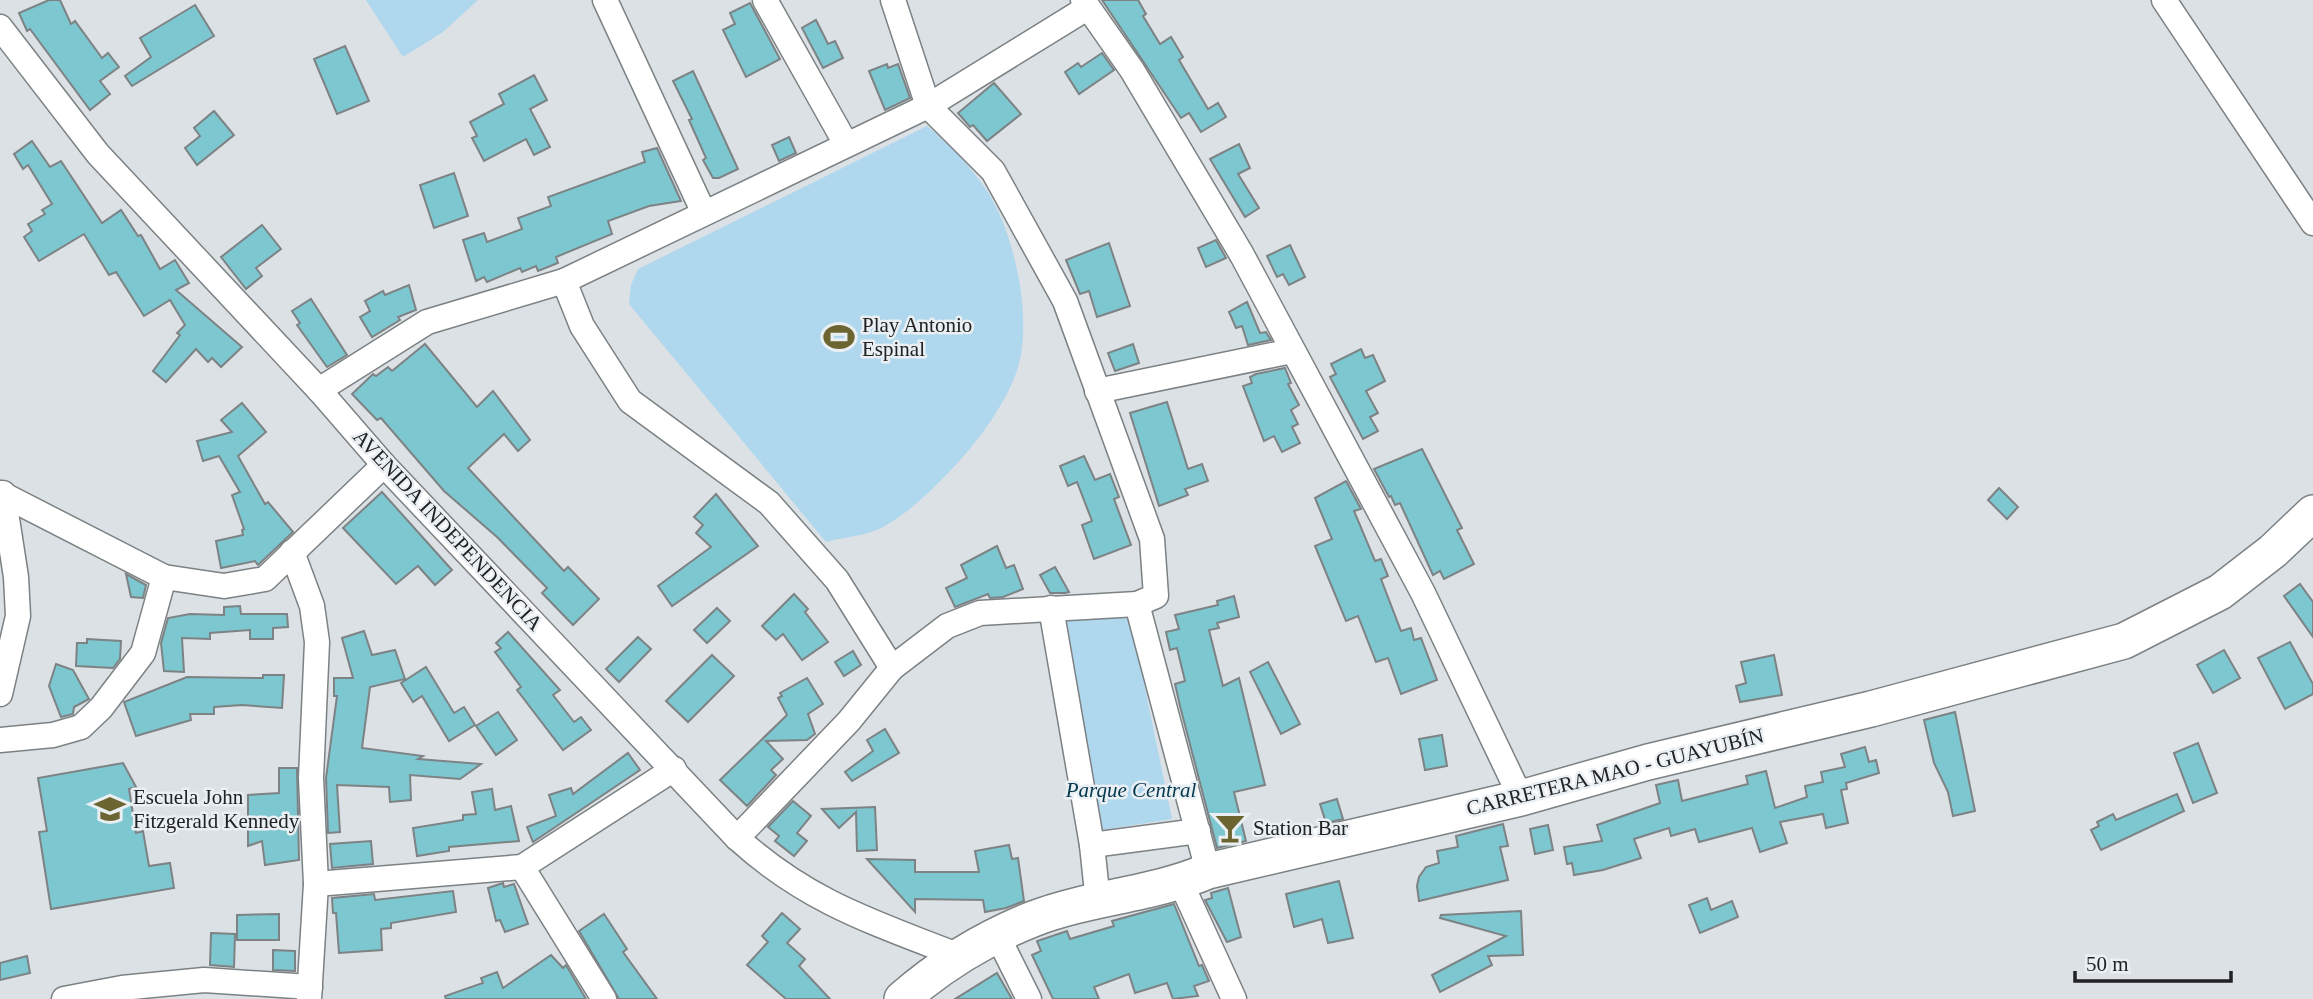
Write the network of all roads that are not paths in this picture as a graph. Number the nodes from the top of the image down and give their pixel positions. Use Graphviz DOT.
graph roads {
  1 [pos="605,0"];
  2 [pos="765,0"];
  3 [pos="893,0"];
  4 [pos="2164,0"];
  5 [pos="1085,4"];
  6 [pos="0,27"];
  7 [pos="928,106"];
  8 [pos="846,144"];
  9 [pos="703,211"];
  10 [pos="2313,223"];
  11 [pos="564,281"];
  12 [pos="1292,351"];
  13 [pos="319,390"];
  14 [pos="1097,391"];
  15 [pos="384,465"];
  16 [pos="1,493"];
  17 [pos="2313,513"];
  18 [pos="292,552"];
  19 [pos="164,577"];
  20 [pos="1137,604"];
  21 [pos="1051,608"];
  22 [pos="892,668"];
  23 [pos="0,694"];
  24 [pos="0,740"];
  25 [pos="674,769"];
  26 [pos="1521,797"];
  27 [pos="1198,831"];
  28 [pos="737,838"];
  29 [pos="1092,845"];
  30 [pos="522,867"];
  31 [pos="1194,877"];
  32 [pos="316,884"];
  33 [pos="1098,902"];
  34 [pos="998,937"];
  35 [pos="957,955"];
  36 [pos="310,993"];
  37 [pos="64,999"];
  38 [pos="604,999"];
  39 [pos="902,999"];
  40 [pos="1029,999"];
  41 [pos="1234,999"];
  1 -- 9 [label="street"];
  2 -- 8 [label="street"];
  3 -- 7 [label="street"];
  4 -- 10 [label="street"];
  5 -- 7 [label="street"];
  5 -- 12 [label="street"];
  6 -- 13 [label="street, AVENIDA INDEPENDENCIA"];
  7 -- 8 [label="street"];
  7 -- 14 [label="street"];
  8 -- 9 [label="street"];
  9 -- 11 [label="street"];
  11 -- 13 [label="street"];
  11 -- 22 [label="street"];
  12 -- 14 [label="street"];
  12 -- 26 [label="street"];
  13 -- 15 [label="street, AVENIDA INDEPENDENCIA"];
  14 -- 20 [label="street"];
  15 -- 18 [label="street"];
  15 -- 25 [label="street, AVENIDA INDEPENDENCIA"];
  16 -- 19 [label="street"];
  16 -- 23 [label="street"];
  17 -- 26 [label="main road, CARRETERA MAO - GUAYUBÍN"];
  18 -- 19 [label="street"];
  18 -- 32 [label="street"];
  19 -- 24 [label="street"];
  20 -- 21 [label="street"];
  20 -- 27 [label="street"];
  21 -- 22 [label="street"];
  21 -- 29 [label="street"];
  22 -- 28 [label="street"];
  25 -- 28 [label="street, AVENIDA INDEPENDENCIA"];
  25 -- 30 [label="street"];
  26 -- 31 [label="main road, CARRETERA MAO - GUAYUBÍN"];
  27 -- 29 [label="street"];
  27 -- 31 [label="street"];
  28 -- 35 [label="street, AVENIDA INDEPENDENCIA"];
  29 -- 33 [label="street"];
  30 -- 32 [label="street"];
  30 -- 38 [label="street"];
  31 -- 33 [label="main road, CARRETERA MAO - GUAYUBÍN"];
  31 -- 41 [label="street"];
  32 -- 36 [label="street"];
  33 -- 34 [label="main road, CARRETERA MAO - GUAYUBÍN"];
  34 -- 35 [label="main road, CARRETERA MAO - GUAYUBÍN"];
  34 -- 40 [label="street"];
  35 -- 39 [label="main road, CARRETERA MAO - GUAYUBÍN"];
  36 -- 37 [label="street"];
}
